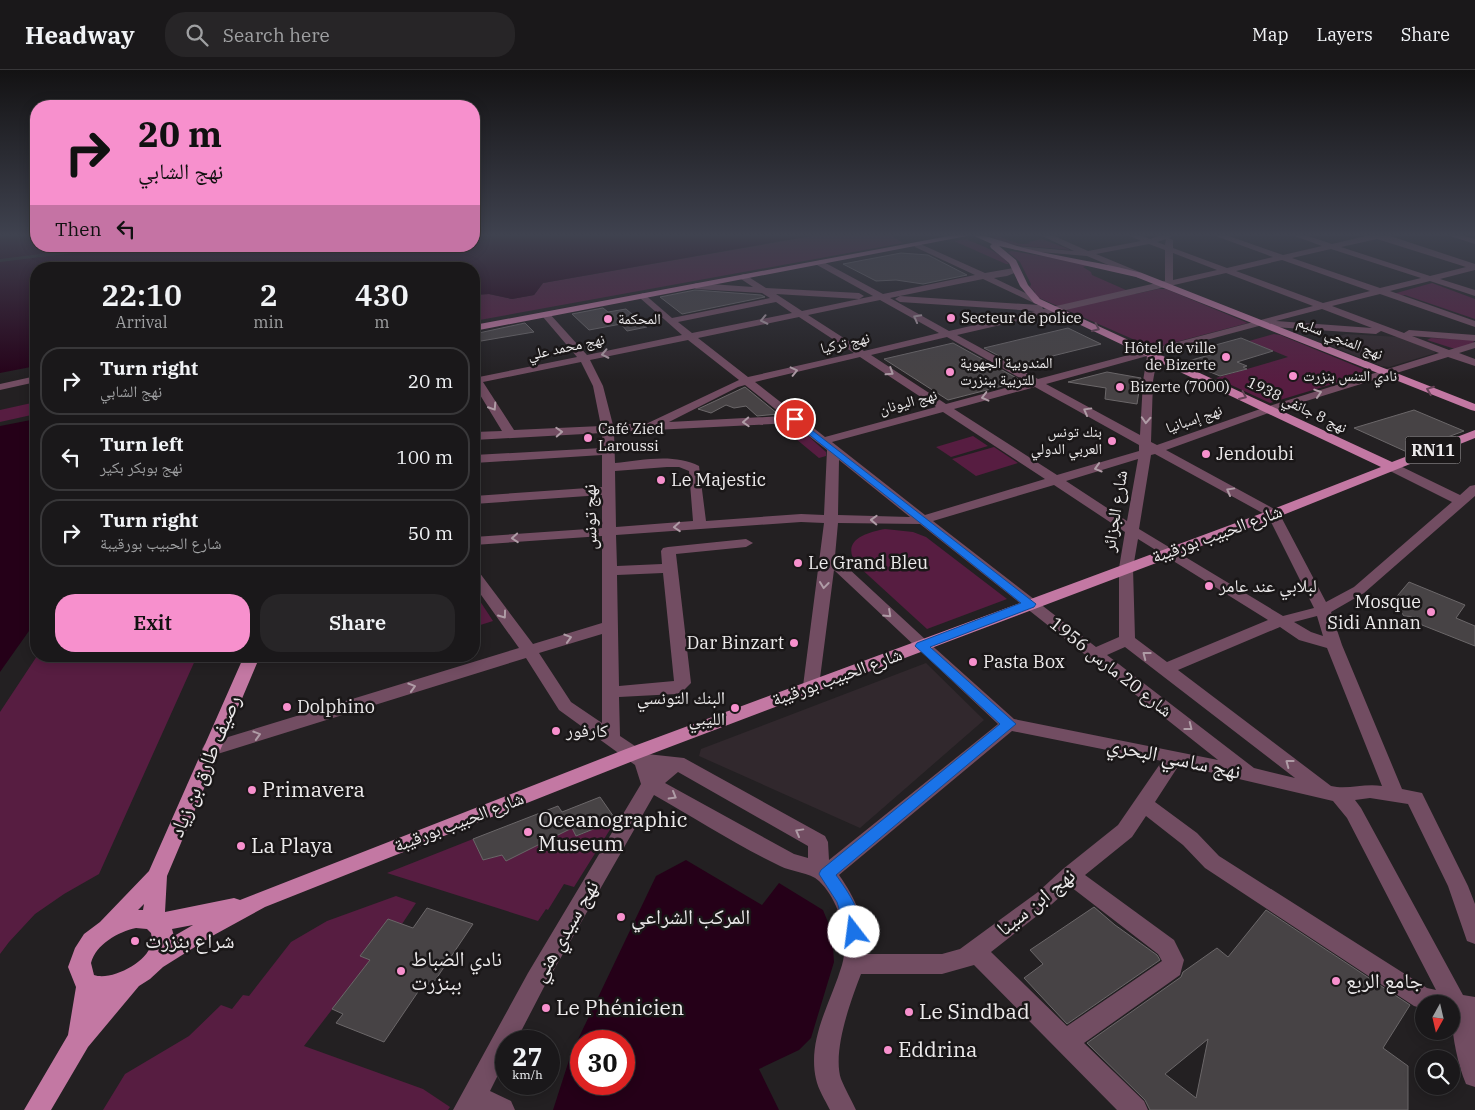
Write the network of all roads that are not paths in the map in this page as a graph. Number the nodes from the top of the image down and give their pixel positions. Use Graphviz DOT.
graph roads {
  1 [pos="709,284"];
  2 [pos="753,284"];
  3 [pos="856,284"];
  4 [pos="946,284"];
  5 [pos="999,284"];
  6 [pos="1023,284"];
  7 [pos="1166,284"];
  8 [pos="1262,284"];
  9 [pos="1356,284"];
  10 [pos="1412,284"];
  11 [pos="1444,284"];
  12 [pos="696,286"];
  13 [pos="761,289"];
  14 [pos="1380,292"];
  15 [pos="1475,293"];
  16 [pos="643,296"];
  17 [pos="879,297"];
  18 [pos="777,299"];
  19 [pos="1037,301"];
  20 [pos="1322,306"];
  21 [pos="1054,309"];
  22 [pos="798,313"];
  23 [pos="546,315"];
  24 [pos="670,321"];
  25 [pos="1263,324"];
  26 [pos="1475,324"];
  27 [pos="480,327"];
  28 [pos="1392,332"];
  29 [pos="948,334"];
  30 [pos="689,336"];
  31 [pos="1475,338"];
  32 [pos="1475,345"];
  33 [pos="1152,353"];
  34 [pos="1448,353"];
  35 [pos="863,355"];
  36 [pos="584,358"];
  37 [pos="1475,363"];
  38 [pos="1385,372"];
  39 [pos="480,379"];
  40 [pos="30,381"];
  41 [pos="747,382"];
  42 [pos="1036,384"];
  43 [pos="0,387"];
  44 [pos="480,389"];
  45 [pos="945,408"];
  46 [pos="1475,408"];
  47 [pos="1270,409"];
  48 [pos="795,419"];
  49 [pos="650,427"];
  50 [pos="608,429"];
  51 [pos="510,434"];
  52 [pos="1475,434"];
  53 [pos="480,436"];
  54 [pos="827,445"];
  55 [pos="1149,448"];
  56 [pos="608,451"];
  57 [pos="480,458"];
  58 [pos="1390,466"];
  59 [pos="608,468"];
  60 [pos="1058,480"];
  61 [pos="1475,489"];
  62 [pos="608,490"];
  63 [pos="480,500"];
  64 [pos="1461,501"];
  65 [pos="1273,514"];
  66 [pos="831,519"];
  67 [pos="923,520"];
  68 [pos="700,525"];
  69 [pos="1132,530"];
  70 [pos="609,532"];
  71 [pos="480,541"];
  72 [pos="746,543"];
  73 [pos="1170,552"];
  74 [pos="828,557"];
  75 [pos="669,568"];
  76 [pos="1126,568"];
  77 [pos="609,572"];
  78 [pos="480,583"];
  79 [pos="1030,604"];
  80 [pos="1323,610"];
  81 [pos="1281,621"];
  82 [pos="610,626"];
  83 [pos="1127,640"];
  84 [pos="1334,645"];
  85 [pos="921,646"];
  86 [pos="529,650"];
  87 [pos="1095,654"];
  88 [pos="249,662"];
  89 [pos="1165,669"];
  90 [pos="811,686"];
  91 [pos="611,692"];
  92 [pos="1009,724"];
  93 [pos="611,738"];
  94 [pos="211,749"];
  95 [pos="637,758"];
  96 [pos="1175,758"];
  97 [pos="677,763"];
  98 [pos="1250,775"];
  99 [pos="651,784"];
  100 [pos="1334,794"];
  101 [pos="1405,796"];
  102 [pos="1144,804"];
  103 [pos="823,872"];
  104 [pos="1070,875"];
  105 [pos="157,876"];
  106 [pos="257,901"];
  107 [pos="154,922"];
  108 [pos="106,930"];
  109 [pos="1475,934"];
  110 [pos="975,951"];
  111 [pos="153,961"];
  112 [pos="854,964"];
  113 [pos="132,979"];
  114 [pos="88,984"];
  115 [pos="1417,995"];
  116 [pos="1453,995"];
  117 [pos="1460,1011"];
  118 [pos="79,1039"];
  119 [pos="1065,1042"];
  120 [pos="1475,1075"];
  121 [pos="470,1103"];
  122 [pos="37,1110"];
  123 [pos="502,1110"];
  124 [pos="843,1110"];
  125 [pos="1135,1110"];
  1 -- 12 [label="main road"];
  2 -- 13 [label="street"];
  3 -- 17 [label="street"];
  4 -- 17 [label="street, نهج محمد علي"];
  5 -- 19 [label="street"];
  6 -- 19 [label="main road, نهج 8 جانفي 1938"];
  7 -- 21 [label="street, نهج تركيا"];
  7 -- 25 [label="main road, نهج المنجي سليم"];
  8 -- 20 [label="street"];
  9 -- 14 [label="street"];
  10 -- 14 [label="street"];
  11 -- 15 [label="street"];
  12 -- 13 [label="street"];
  12 -- 16 [label="main road"];
  13 -- 17 [label="street"];
  13 -- 18 [label="street"];
  14 -- 20 [label="street"];
  14 -- 26 [label="street"];
  16 -- 23 [label="main road"];
  16 -- 24 [label="street, شارع 20 مارس 1956"];
  17 -- 21 [label="street"];
  17 -- 22 [label="street, نهج محمد علي"];
  29 -- 17 [label="street, one-way"];
  18 -- 22 [label="street"];
  18 -- 24 [label="street"];
  19 -- 21 [label="main road, نهج 8 جانفي 1938"];
  20 -- 25 [label="street"];
  20 -- 28 [label="street"];
  21 -- 29 [label="street, نهج تركيا"];
  21 -- 33 [label="main road, نهج 8 جانفي 1938, one-way"];
  22 -- 30 [label="street, نهج محمد علي, one-way"];
  22 -- 35 [label="street"];
  23 -- 27 [label="main road"];
  23 -- 36 [label="street, نهج تونس"];
  24 -- 30 [label="street, شارع 20 مارس 1956"];
  25 -- 28 [label="street"];
  25 -- 33 [label="street, نهج اليونان"];
  25 -- 38 [label="main road, نهج المنجي سليم"];
  28 -- 31 [label="street"];
  28 -- 34 [label="street"];
  29 -- 35 [label="street, نهج تركيا"];
  29 -- 42 [label="street"];
  30 -- 36 [label="street, نهج محمد علي, one-way"];
  30 -- 41 [label="street, شارع 20 مارس 1956"];
  32 -- 34 [label="street, نهج إسبانيا"];
  33 -- 42 [label="street, نهج اليونان"];
  33 -- 47 [label="main road, نهج 8 جانفي 1938, one-way"];
  33 -- 55 [label="street, شارع الجزائر, one-way"];
  34 -- 37 [label="street"];
  34 -- 38 [label="street, نهج إسبانيا"];
  41 -- 35 [label="street, نهج تركيا, one-way"];
  35 -- 45 [label="street, one-way"];
  36 -- 39 [label="street, نهج محمد علي"];
  36 -- 50 [label="street, نهج تونس"];
  46 -- 38 [label="main road, نهج المنجي سليم, one-way"];
  47 -- 38 [label="street, نهج إسبانيا, one-way"];
  40 -- 43 [label="street"];
  41 -- 48 [label="street, شارع 20 مارس 1956"];
  41 -- 49 [label="street, نهج تركيا"];
  42 -- 45 [label="street, نهج اليونان, one-way"];
  55 -- 42 [label="street, one-way"];
  44 -- 51 [label="street, one-way"];
  45 -- 54 [label="street, نهج اليونان"];
  45 -- 60 [label="street"];
  47 -- 55 [label="street, نهج إسبانيا"];
  47 -- 58 [label="main road, نهج 8 جانفي 1938"];
  48 -- 49 [label="street, one-way"];
  48 -- 54 [label="street, شارع 20 مارس 1956"];
  49 -- 50 [label="street"];
  51 -- 50 [label="street, one-way"];
  50 -- 56 [label="street, نهج تونس"];
  51 -- 53 [label="street"];
  52 -- 58 [label="main road, شارع الحبيب بورقيبة / RN11"];
  54 -- 66 [label="street"];
  54 -- 67 [label="street, شارع 20 مارس 1956"];
  55 -- 60 [label="street, نهج إسبانيا, one-way"];
  65 -- 55 [label="street, one-way"];
  55 -- 69 [label="street, شارع الجزائر"];
  56 -- 57 [label="street"];
  56 -- 59 [label="street, نهج تونس"];
  58 -- 64 [label="street"];
  58 -- 65 [label="main road, شارع الحبيب بورقيبة / RN11"];
  59 -- 62 [label="street, نهج تونس"];
  59 -- 68 [label="street"];
  60 -- 67 [label="street, نهج إسبانيا"];
  60 -- 69 [label="street"];
  61 -- 64 [label="street"];
  62 -- 63 [label="street"];
  62 -- 70 [label="street, نهج تونس"];
  64 -- 80 [label="street"];
  65 -- 73 [label="main road, شارع الحبيب بورقيبة / RN11"];
  65 -- 80 [label="street"];
  67 -- 66 [label="street, نهج إسبانيا, one-way"];
  66 -- 68 [label="street, نهج إسبانيا"];
  66 -- 74 [label="street"];
  67 -- 79 [label="street, شارع 20 مارس 1956"];
  68 -- 70 [label="street, نهج إسبانيا, one-way"];
  69 -- 73 [label="street"];
  69 -- 76 [label="street, شارع الجزائر"];
  70 -- 71 [label="street, نهج إسبانيا, one-way"];
  70 -- 77 [label="street, نهج تونس"];
  72 -- 75 [label="street"];
  73 -- 76 [label="main road, شارع الحبيب بورقيبة / RN11"];
  73 -- 81 [label="street"];
  74 -- 85 [label="street, one-way"];
  74 -- 90 [label="street, one-way"];
  75 -- 77 [label="street"];
  75 -- 91 [label="street"];
  76 -- 79 [label="main road, شارع الحبيب بورقيبة"];
  76 -- 83 [label="street, شارع الجزائر"];
  77 -- 82 [label="street, نهج تونس"];
  78 -- 86 [label="street, one-way"];
  79 -- 85 [label="main road, شارع الحبيب بورقيبة"];
  79 -- 87 [label="street, شارع 20 مارس 1956"];
  80 -- 81 [label="street"];
  80 -- 84 [label="street"];
  81 -- 84 [label="street"];
  81 -- 89 [label="street"];
  86 -- 82 [label="street, one-way"];
  82 -- 91 [label="street, نهج تونس"];
  83 -- 87 [label="street"];
  89 -- 83 [label="street, one-way"];
  84 -- 101 [label="street"];
  85 -- 90 [label="main road, شارع الحبيب بورقيبة"];
  85 -- 92 [label="street"];
  86 -- 93 [label="street"];
  94 -- 86 [label="street, one-way"];
  87 -- 98 [label="street, شارع 20 مارس 1956, one-way"];
  88 -- 94 [label="main road, رصيف طارق بن زياد"];
  100 -- 89 [label="street, one-way"];
  90 -- 95 [label="main road, شارع الحبيب بورقيبة"];
  91 -- 93 [label="street, نهج تونس"];
  92 -- 96 [label="street, نهج ساسي البحري"];
  92 -- 103 [label="street"];
  93 -- 95 [label="street"];
  94 -- 105 [label="main road, رصيف طارق بن زياد"];
  95 -- 97 [label="street"];
  95 -- 99 [label="street"];
  95 -- 106 [label="main road, شارع الحبيب بورقيبة"];
  96 -- 98 [label="street, نهج ساسي البحري"];
  96 -- 102 [label="street, نهج ابن سينا"];
  97 -- 99 [label="street, نهج سيدي هني"];
  103 -- 97 [label="street, one-way"];
  98 -- 100 [label="street, نهج ساسي البحري"];
  99 -- 103 [label="street, one-way"];
  99 -- 121 [label="street, نهج سيدي هني"];
  100 -- 101 [label="street, نهج ساسي البحري"];
  100 -- 116 [label="street"];
  101 -- 109 [label="street"];
  102 -- 104 [label="street, نهج ابن سينا"];
  102 -- 115 [label="street"];
  103 -- 112 [label="street"];
  104 -- 110 [label="street, نهج ابن سينا"];
  104 -- 119 [label="street"];
  105 -- 107 [label="main road, رصيف طارق بن زياد"];
  105 -- 108 [label="main road, رصيف طارق بن زياد"];
  106 -- 107 [label="main road, شارع الحبيب بورقيبة"];
  106 -- 111 [label="main road, شارع الحبيب بورقيبة"];
  107 -- 108 [label="main road"];
  107 -- 111 [label="main road"];
  108 -- 114 [label="main road"];
  110 -- 112 [label="street, نهج ابن سينا"];
  110 -- 119 [label="street"];
  111 -- 113 [label="main road"];
  112 -- 124 [label="street"];
  113 -- 114 [label="main road"];
  113 -- 118 [label="main road"];
  114 -- 118 [label="main road"];
  117 -- 120 [label="street"];
  118 -- 122 [label="main road"];
  119 -- 125 [label="street"];
  121 -- 123 [label="street"];
}
